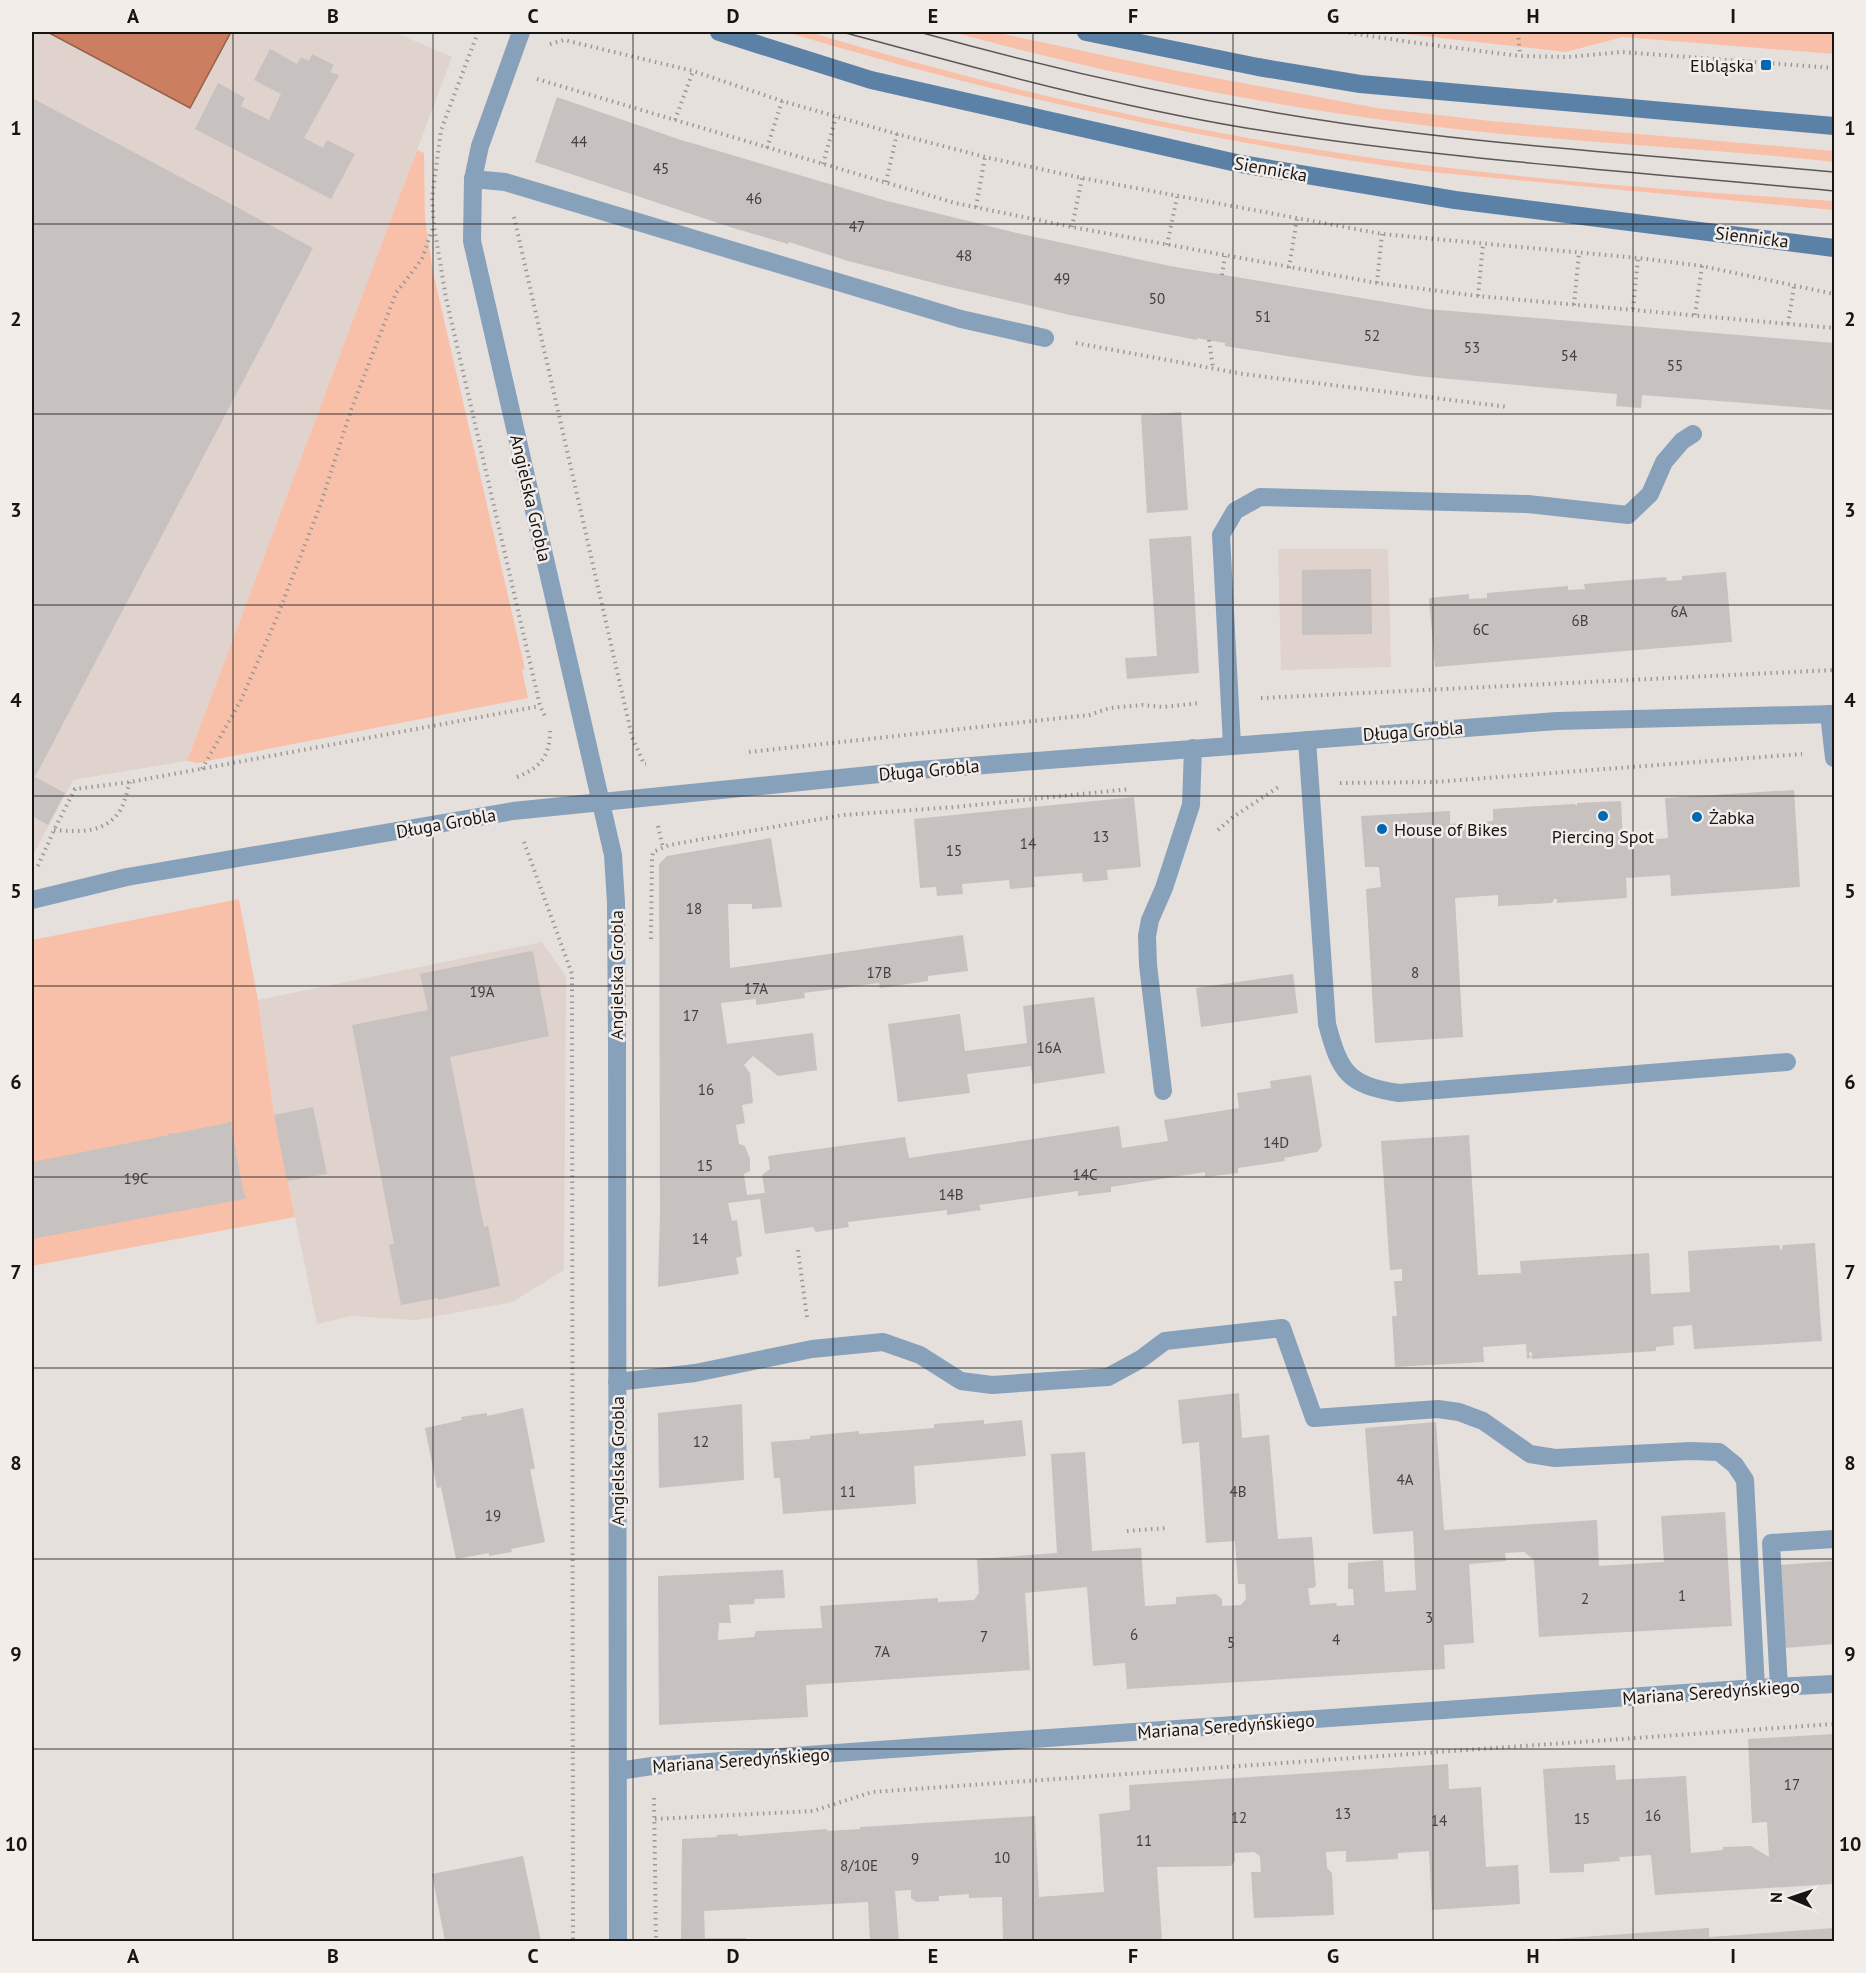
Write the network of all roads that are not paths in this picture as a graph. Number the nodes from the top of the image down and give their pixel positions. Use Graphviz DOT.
graph roads {
  1 [pos="521,32"];
  2 [pos="719,32"];
  3 [pos="1086,32"];
  4 [pos="1834,126"];
  5 [pos="473,179"];
  6 [pos="1834,248"];
  7 [pos="1045,338"];
  8 [pos="1693,434"];
  9 [pos="1832,714"];
  10 [pos="1306,740"];
  11 [pos="1232,745"];
  12 [pos="1193,748"];
  13 [pos="1834,752"];
  14 [pos="1834,758"];
  15 [pos="601,803"];
  16 [pos="32,900"];
  17 [pos="1787,1062"];
  18 [pos="1163,1091"];
  19 [pos="617,1382"];
  20 [pos="1834,1539"];
  21 [pos="1834,1684"];
  22 [pos="1779,1687"];
  23 [pos="1756,1688"];
  24 [pos="618,1770"];
  25 [pos="618,1941"];
  1 -- 5 [label="street, Angielska Grobla"];
  2 -- 6 [label="street, Siennicka"];
  3 -- 4 [label="street"];
  5 -- 7 [label="street"];
  5 -- 15 [label="street, Angielska Grobla"];
  8 -- 11 [label="street"];
  9 -- 10 [label="street, Długa Grobla"];
  9 -- 13 [label="street"];
  10 -- 11 [label="street, Długa Grobla"];
  10 -- 17 [label="street"];
  11 -- 12 [label="street, Długa Grobla"];
  12 -- 15 [label="street, Długa Grobla"];
  12 -- 18 [label="street"];
  13 -- 14 [label="street"];
  15 -- 16 [label="street, Długa Grobla"];
  15 -- 19 [label="street, Angielska Grobla"];
  19 -- 23 [label="street"];
  19 -- 24 [label="street, Angielska Grobla"];
  20 -- 22 [label="street"];
  21 -- 22 [label="street, Mariana Seredyńskiego"];
  22 -- 23 [label="street, Mariana Seredyńskiego"];
  23 -- 24 [label="street, Mariana Seredyńskiego"];
  24 -- 25 [label="street, Angielska Grobla"];
}
